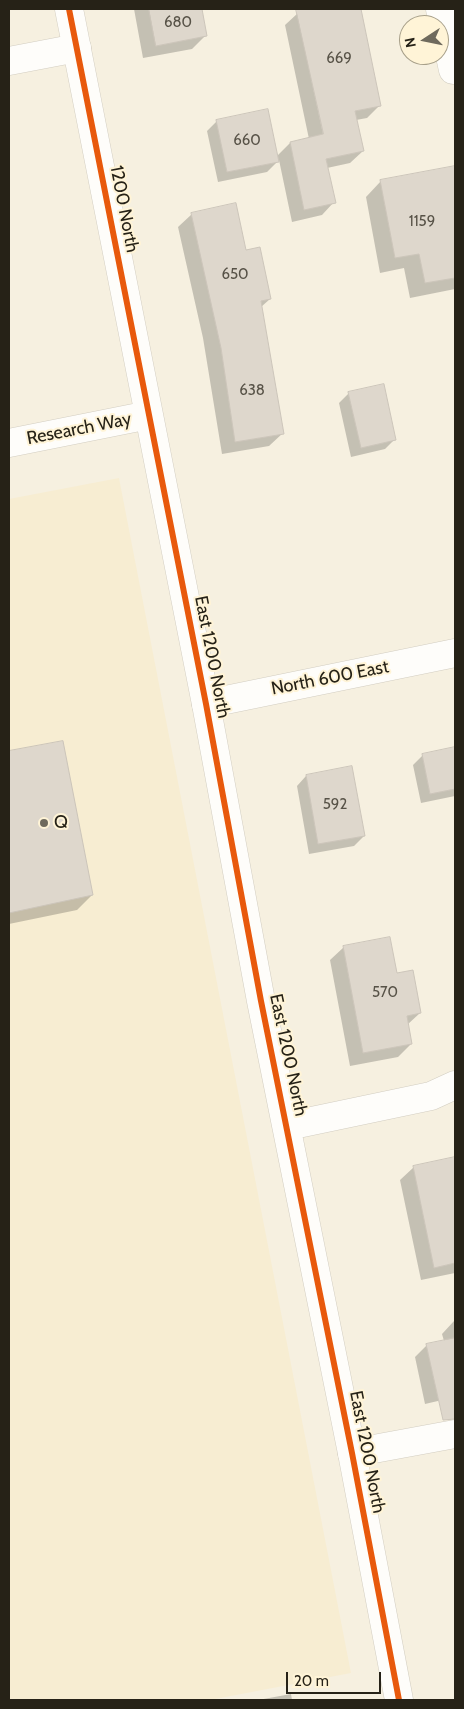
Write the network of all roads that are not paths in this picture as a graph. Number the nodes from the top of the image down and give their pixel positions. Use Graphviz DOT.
graph roads {
  1 [pos="69,9"];
  2 [pos="440,9"];
  3 [pos="76,48"];
  4 [pos="9,61"];
  5 [pos="454,70"];
  6 [pos="149,415"];
  7 [pos="9,443"];
  8 [pos="455,653"];
  9 [pos="206,704"];
  10 [pos="455,1085"];
  11 [pos="288,1126"];
  12 [pos="455,1434"];
  13 [pos="352,1453"];
  14 [pos="399,1700"];
  1 -- 3 [label="street, 1200 North"];
  2 -- 5 [label="street"];
  3 -- 4 [label="street"];
  3 -- 6 [label="street, 1200 North"];
  6 -- 7 [label="street, Research Way"];
  6 -- 9 [label="street, East 1200 North"];
  8 -- 9 [label="street, North 600 East"];
  9 -- 11 [label="street, East 1200 North"];
  10 -- 11 [label="street"];
  11 -- 13 [label="street, East 1200 North"];
  12 -- 13 [label="street"];
  13 -- 14 [label="street, East 1200 North"];
}
